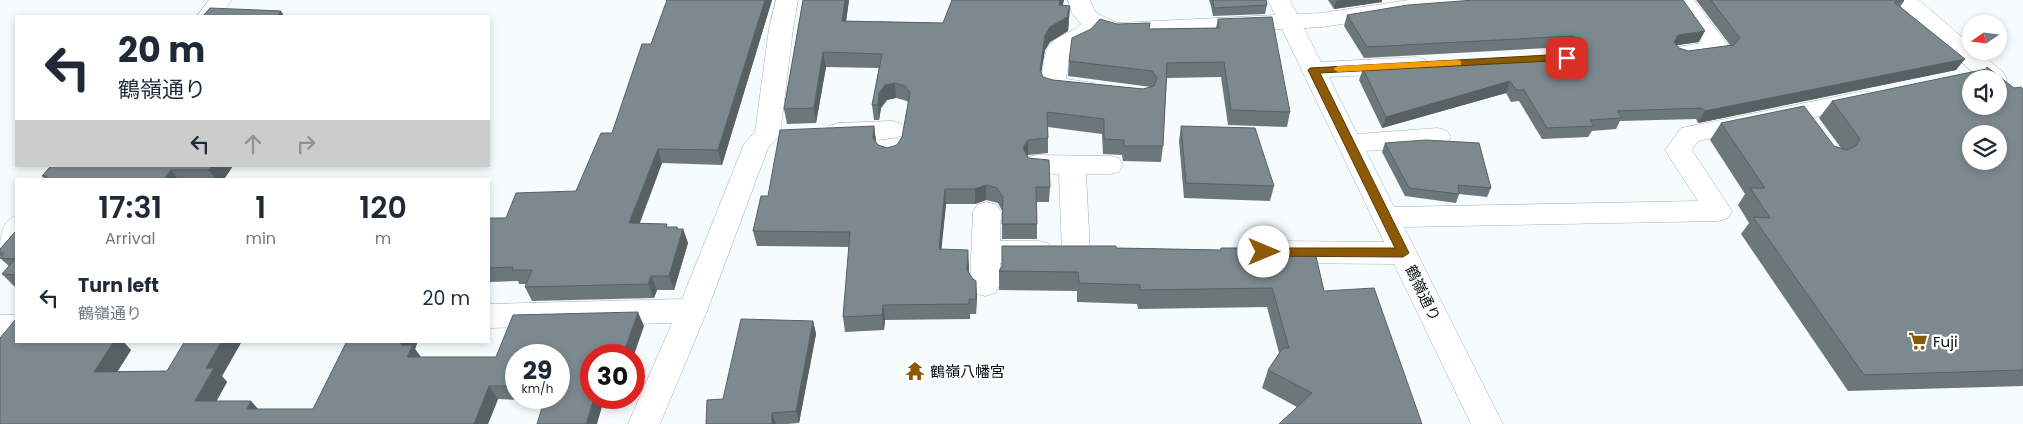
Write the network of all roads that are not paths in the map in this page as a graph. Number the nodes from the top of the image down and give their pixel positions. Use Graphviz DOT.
graph roads {
  1 [pos="222,0"];
  2 [pos="787,0"];
  3 [pos="1079,0"];
  4 [pos="1454,0"];
  5 [pos="1682,0"];
  6 [pos="1904,0"];
  7 [pos="1285,11"];
  8 [pos="209,15"];
  9 [pos="1094,23"];
  10 [pos="1681,52"];
  11 [pos="1439,64"];
  12 [pos="1313,70"];
  13 [pos="1984,70"];
  14 [pos="1112,91"];
  15 [pos="1884,94"];
  16 [pos="1758,96"];
  17 [pos="1799,112"];
  18 [pos="1772,118"];
  19 [pos="893,130"];
  20 [pos="815,133"];
  21 [pos="1816,134"];
  22 [pos="1438,137"];
  23 [pos="1349,143"];
  24 [pos="1037,164"];
  25 [pos="1072,165"];
  26 [pos="1110,165"];
  27 [pos="987,212"];
  28 [pos="1387,217"];
  29 [pos="15,227"];
  30 [pos="0,246"];
  31 [pos="986,252"];
  32 [pos="1076,252"];
  33 [pos="1105,252"];
  34 [pos="1251,252"];
  35 [pos="1403,253"];
  36 [pos="985,285"];
  37 [pos="692,311"];
  38 [pos="490,316"];
  39 [pos="0,327"];
  40 [pos="15,327"];
  41 [pos="644,424"];
  42 [pos="1487,424"];
  1 -- 8 [label="street"];
  2 -- 37 [label="street"];
  3 -- 9 [label="street"];
  4 -- 7 [label="street"];
  5 -- 10 [label="street"];
  6 -- 13 [label="street"];
  7 -- 9 [label="street"];
  7 -- 12 [label="street, 鶴嶺通り"];
  9 -- 14 [label="street"];
  11 -- 12 [label="street"];
  12 -- 23 [label="street, 鶴嶺通り"];
  15 -- 17 [label="street"];
  16 -- 18 [label="street"];
  17 -- 18 [label="street"];
  17 -- 21 [label="street"];
  18 -- 28 [label="street"];
  19 -- 20 [label="street"];
  22 -- 23 [label="street"];
  23 -- 28 [label="street, 鶴嶺通り"];
  24 -- 25 [label="street"];
  25 -- 26 [label="street"];
  25 -- 32 [label="street"];
  27 -- 31 [label="street"];
  28 -- 35 [label="street, 鶴嶺通り"];
  29 -- 30 [label="street"];
  31 -- 32 [label="street"];
  31 -- 36 [label="street"];
  32 -- 33 [label="street"];
  34 -- 35 [label="street"];
  35 -- 42 [label="street, 鶴嶺通り"];
  37 -- 38 [label="street"];
  37 -- 41 [label="street"];
  39 -- 40 [label="street"];
}
